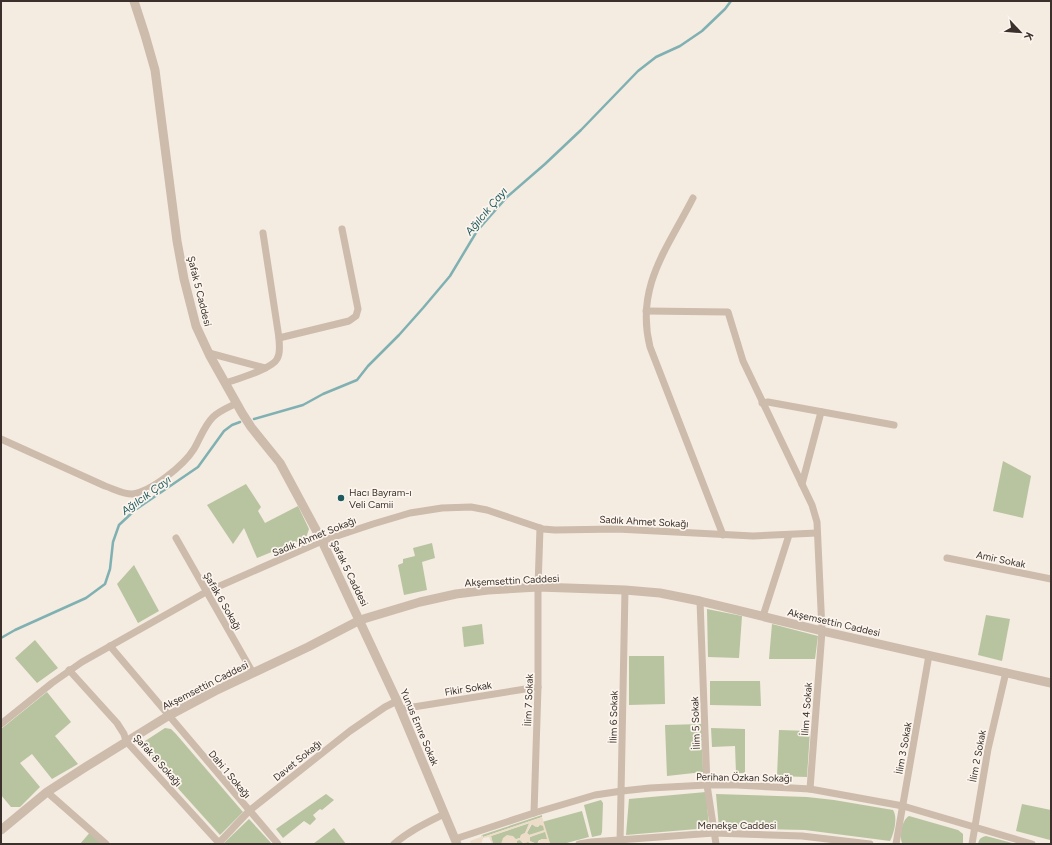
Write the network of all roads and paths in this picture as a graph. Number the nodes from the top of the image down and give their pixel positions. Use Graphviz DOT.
graph roads {
  1 [pos="134,1"];
  2 [pos="693,198"];
  3 [pos="342,230"];
  4 [pos="263,233"];
  5 [pos="646,311"];
  6 [pos="279,338"];
  7 [pos="208,353"];
  8 [pos="265,368"];
  9 [pos="226,383"];
  10 [pos="762,402"];
  11 [pos="237,403"];
  12 [pos="822,412"];
  13 [pos="894,425"];
  14 [pos="1,440"];
  15 [pos="802,484"];
  16 [pos="540,528"];
  17 [pos="817,533"];
  18 [pos="723,535"];
  19 [pos="789,535"];
  20 [pos="176,538"];
  21 [pos="322,541"];
  22 [pos="947,558"];
  23 [pos="1051,579"];
  24 [pos="538,587"];
  25 [pos="625,590"];
  26 [pos="206,592"];
  27 [pos="700,601"];
  28 [pos="763,616"];
  29 [pos="360,620"];
  30 [pos="822,631"];
  31 [pos="110,646"];
  32 [pos="929,655"];
  33 [pos="69,670"];
  34 [pos="1006,672"];
  35 [pos="253,673"];
  36 [pos="1051,683"];
  37 [pos="538,687"];
  38 [pos="399,705"];
  39 [pos="168,716"];
  40 [pos="1,724"];
  41 [pos="126,741"];
  42 [pos="707,785"];
  43 [pos="810,790"];
  44 [pos="622,791"];
  45 [pos="47,792"];
  46 [pos="903,806"];
  47 [pos="249,811"];
  48 [pos="534,813"];
  49 [pos="444,814"];
  50 [pos="975,827"];
  51 [pos="1,830"];
  52 [pos="714,833"];
  53 [pos="456,842"];
  54 [pos="620,842"];
  55 [pos="219,843"];
  56 [pos="106,844"];
  57 [pos="278,844"];
  58 [pos="394,844"];
  59 [pos="579,844"];
  60 [pos="716,844"];
  61 [pos="870,844"];
  62 [pos="896,844"];
  63 [pos="972,844"];
  64 [pos="1032,844"];
  1 -- 7 [label="street, Şafak 5 Caddesi"];
  2 -- 5 [label="street"];
  3 -- 6 [label="street"];
  4 -- 6 [label="street"];
  5 -- 10 [label="street, İlim 4 Sokak"];
  5 -- 18 [label="street"];
  6 -- 8 [label="street"];
  7 -- 8 [label="street"];
  7 -- 9 [label="street, Şafak 5 Caddesi"];
  8 -- 9 [label="street"];
  9 -- 11 [label="street, Şafak 5 Caddesi"];
  10 -- 12 [label="street"];
  10 -- 15 [label="street, İlim 4 Sokak"];
  11 -- 14 [label="street"];
  11 -- 21 [label="street, Şafak 5 Caddesi"];
  12 -- 13 [label="street"];
  12 -- 15 [label="street"];
  15 -- 17 [label="street, İlim 4 Sokak"];
  16 -- 18 [label="street, Sadık Ahmet Sokağı"];
  16 -- 21 [label="street, Sadık Ahmet Sokağı"];
  16 -- 24 [label="street, İlim 7 Sokak"];
  17 -- 19 [label="street, Sadık Ahmet Sokağı"];
  17 -- 30 [label="street, İlim 4 Sokak"];
  18 -- 19 [label="street, Sadık Ahmet Sokağı"];
  19 -- 28 [label="street"];
  20 -- 26 [label="street, Şafak 6 Sokağı"];
  21 -- 26 [label="street, Sadık Ahmet Sokağı"];
  21 -- 29 [label="street, Şafak 5 Caddesi"];
  22 -- 23 [label="street, Amir Sokak"];
  24 -- 25 [label="street, Akşemsettin Caddesi"];
  24 -- 29 [label="street, Akşemsettin Caddesi"];
  24 -- 37 [label="street, İlim 7 Sokak"];
  25 -- 27 [label="street, Akşemsettin Caddesi"];
  25 -- 44 [label="street, İlim 6 Sokak"];
  26 -- 31 [label="street, Sadık Ahmet Sokağı"];
  26 -- 35 [label="street, Şafak 6 Sokağı"];
  27 -- 28 [label="street, Akşemsettin Caddesi"];
  27 -- 42 [label="street, İlim 5 Sokak"];
  28 -- 30 [label="street, Akşemsettin Caddesi"];
  29 -- 35 [label="street, Akşemsettin Caddesi"];
  29 -- 38 [label="street, Yunus Emre Sokak"];
  30 -- 32 [label="street, Akşemsettin Caddesi"];
  30 -- 43 [label="street, İlim 4 Sokak"];
  31 -- 33 [label="street, Sadık Ahmet Sokağı"];
  31 -- 39 [label="street, Dahi 1 Sokağı"];
  32 -- 34 [label="street, Akşemsettin Caddesi"];
  32 -- 46 [label="street, İlim 3 Sokak"];
  33 -- 40 [label="street, Sadık Ahmet Sokağı"];
  33 -- 41 [label="street, Şafak 8 Sokağı"];
  34 -- 36 [label="street, Akşemsettin Caddesi"];
  34 -- 50 [label="street, İlim 2 Sokak"];
  35 -- 39 [label="street, Akşemsettin Caddesi"];
  37 -- 38 [label="street, Fikir Sokak"];
  37 -- 48 [label="street, İlim 7 Sokak"];
  38 -- 47 [label="street, Davet Sokağı"];
  38 -- 49 [label="street, Yunus Emre Sokak"];
  39 -- 41 [label="street, Akşemsettin Caddesi"];
  39 -- 47 [label="street, Dahi 1 Sokağı"];
  41 -- 45 [label="street, Akşemsettin Caddesi"];
  41 -- 55 [label="street, Şafak 8 Sokağı"];
  42 -- 43 [label="street, Perihan Özkan Sokağı"];
  42 -- 44 [label="street, Perihan Özkan Sokağı"];
  42 -- 52 [label="street, İlim 5 Sokak"];
  43 -- 46 [label="street, Perihan Özkan Sokağı"];
  44 -- 48 [label="street, Perihan Özkan Sokağı"];
  44 -- 54 [label="street, İlim 6 Sokak"];
  45 -- 51 [label="street, Akşemsettin Caddesi"];
  45 -- 56 [label="street"];
  46 -- 50 [label="street, Perihan Özkan Sokağı"];
  46 -- 62 [label="street, İlim 3 Sokak"];
  47 -- 55 [label="street, Davet Sokağı"];
  47 -- 57 [label="street, Dahi 1 Sokağı"];
  48 -- 53 [label="street, Perihan Özkan Sokağı"];
  49 -- 53 [label="street, Yunus Emre Sokak"];
  49 -- 58 [label="street"];
  50 -- 63 [label="street, İlim 2 Sokak"];
  50 -- 64 [label="street, Perihan Özkan Sokağı"];
  52 -- 54 [label="street, Menekşe Caddesi"];
  52 -- 60 [label="street, İlim 5 Sokak"];
  52 -- 61 [label="street, Menekşe Caddesi"];
  54 -- 59 [label="street, Menekşe Caddesi"];
}
